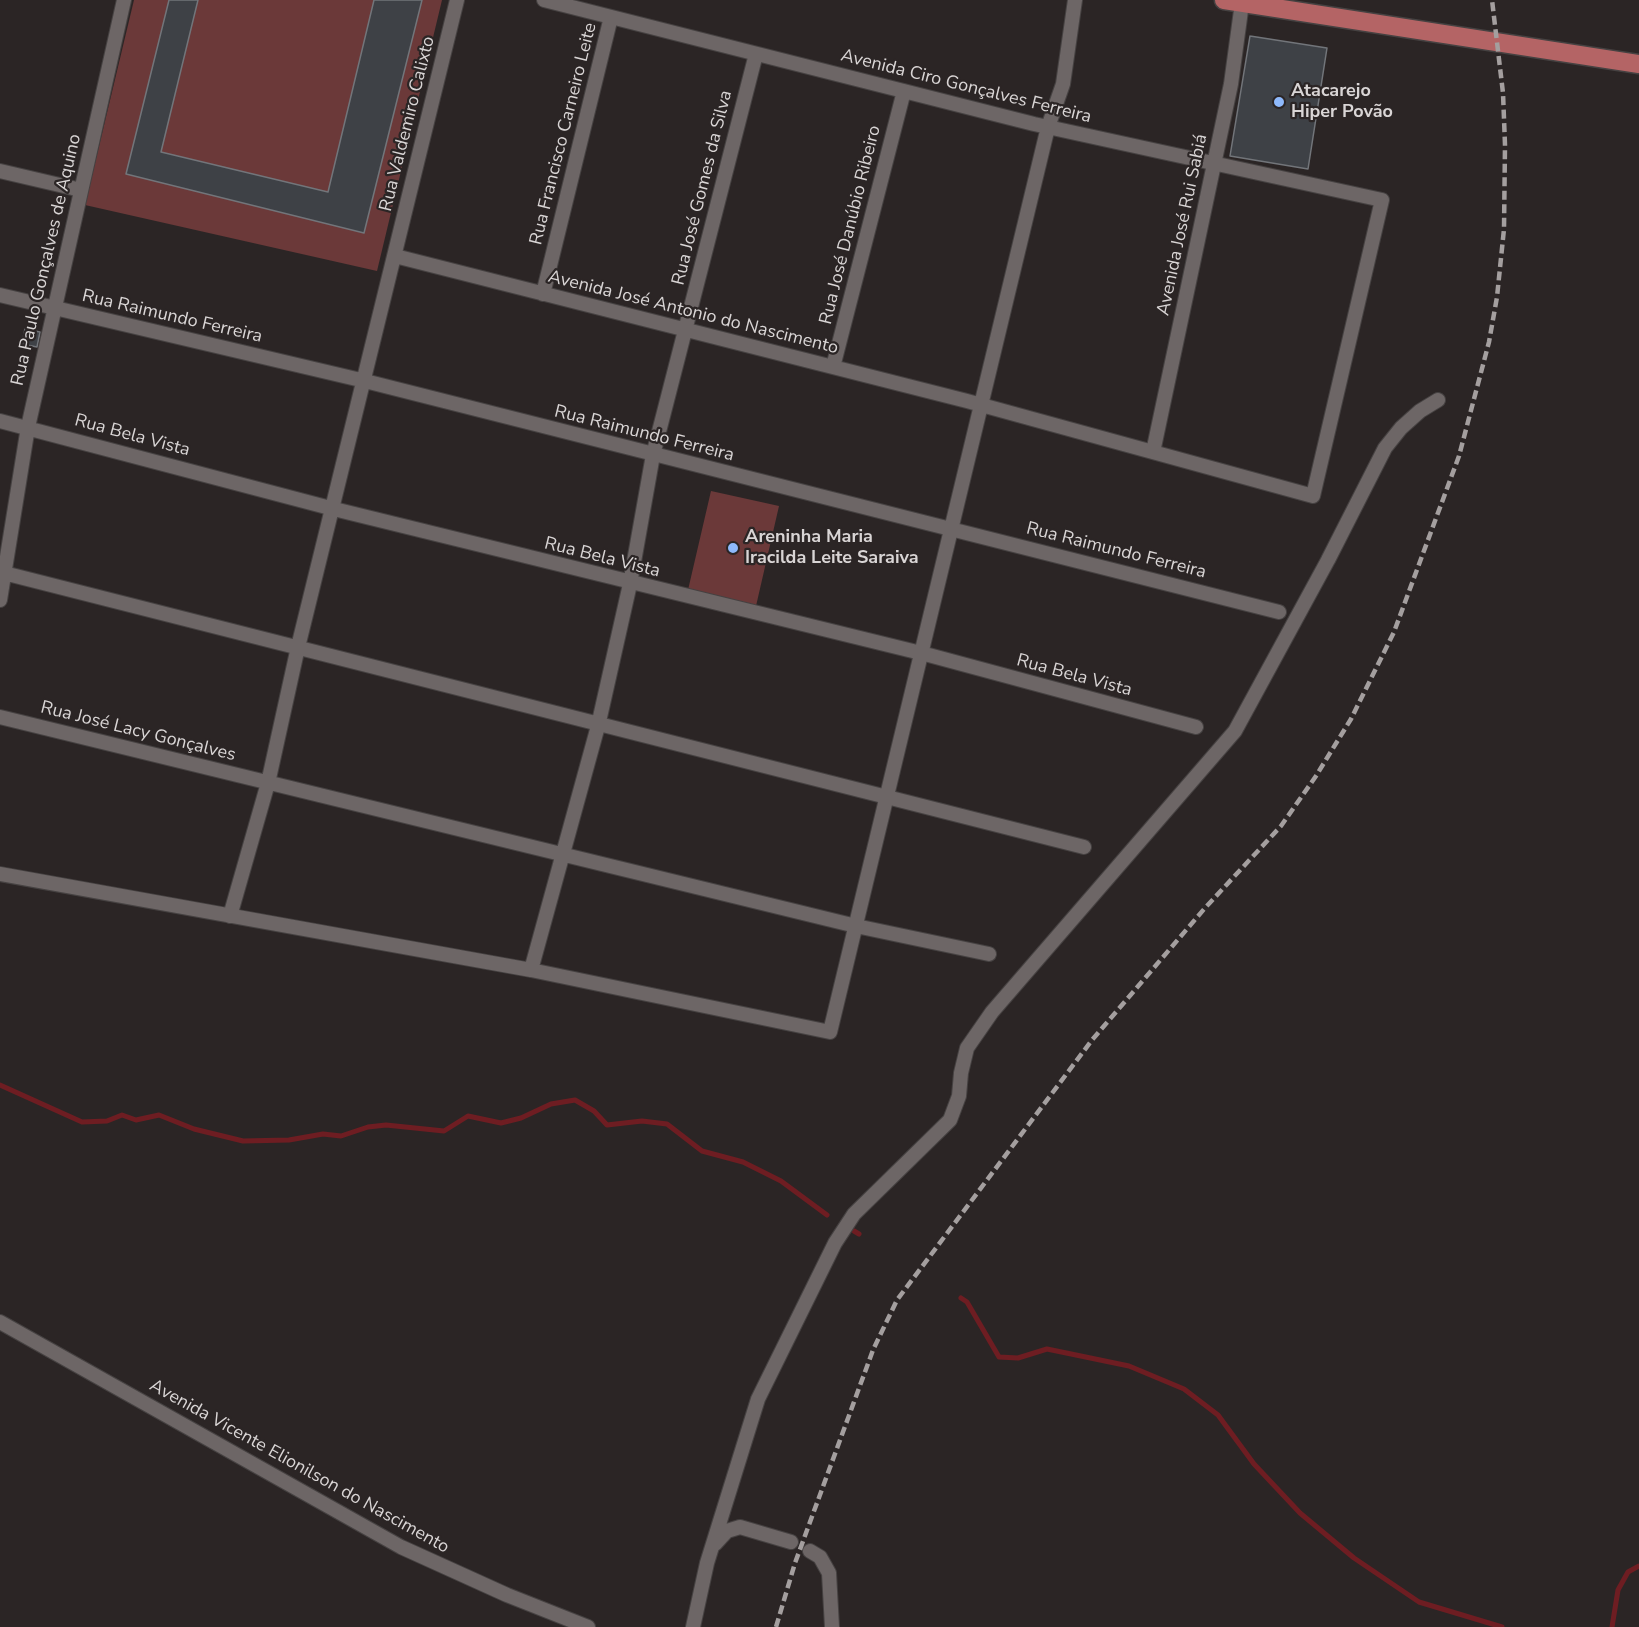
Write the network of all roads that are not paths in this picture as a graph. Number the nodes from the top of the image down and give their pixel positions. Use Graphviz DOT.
graph roads {
  1 [pos="124,0"];
  2 [pos="457,0"];
  3 [pos="544,0"];
  4 [pos="1075,0"];
  5 [pos="1224,0"];
  6 [pos="1242,3"];
  7 [pos="611,17"];
  8 [pos="756,54"];
  9 [pos="1639,64"];
  10 [pos="904,91"];
  11 [pos="1048,127"];
  12 [pos="1215,163"];
  13 [pos="0,171"];
  14 [pos="81,190"];
  15 [pos="1382,200"];
  16 [pos="395,256"];
  17 [pos="543,294"];
  18 [pos="0,295"];
  19 [pos="54,308"];
  20 [pos="686,330"];
  21 [pos="832,367"];
  22 [pos="364,381"];
  23 [pos="1438,400"];
  24 [pos="981,406"];
  25 [pos="0,421"];
  26 [pos="28,427"];
  27 [pos="1154,452"];
  28 [pos="654,455"];
  29 [pos="334,509"];
  30 [pos="952,528"];
  31 [pos="1,572"];
  32 [pos="630,584"];
  33 [pos="0,600"];
  34 [pos="1279,612"];
  35 [pos="298,647"];
  36 [pos="922,654"];
  37 [pos="0,717"];
  38 [pos="598,726"];
  39 [pos="1196,727"];
  40 [pos="268,783"];
  41 [pos="888,797"];
  42 [pos="1084,848"];
  43 [pos="565,853"];
  44 [pos="0,874"];
  45 [pos="230,916"];
  46 [pos="856,926"];
  47 [pos="988,954"];
  48 [pos="531,970"];
  49 [pos="0,1322"];
  50 [pos="791,1542"];
  51 [pos="810,1551"];
  52 [pos="708,1561"];
  53 [pos="588,1627"];
  54 [pos="693,1627"];
  55 [pos="832,1627"];
  1 -- 14 [label="street, Rua Paulo Gonçalves de Aquino"];
  2 -- 16 [label="street, Rua Valdemiro Calixto"];
  3 -- 7 [label="street, Avenida Ciro Gonçalves Ferreira"];
  4 -- 11 [label="street"];
  5 -- 6 [label="main road"];
  6 -- 9 [label="main road"];
  6 -- 12 [label="street, Avenida José Rui Sabiá"];
  7 -- 8 [label="street, Avenida Ciro Gonçalves Ferreira"];
  7 -- 17 [label="street, Rua Francisco Carneiro Leite"];
  8 -- 10 [label="street, Avenida Ciro Gonçalves Ferreira"];
  8 -- 20 [label="street, Rua José Gomes da Silva"];
  10 -- 11 [label="street, Avenida Ciro Gonçalves Ferreira"];
  10 -- 21 [label="street, Rua José Danúbio Ribeiro"];
  11 -- 12 [label="street, Avenida Ciro Gonçalves Ferreira"];
  11 -- 24 [label="street"];
  12 -- 15 [label="street, Avenida Ciro Gonçalves Ferreira"];
  12 -- 27 [label="street, Avenida José Rui Sabiá"];
  13 -- 14 [label="street"];
  14 -- 19 [label="street, Rua Paulo Gonçalves de Aquino"];
  15 -- 27 [label="street, Avenida José Antonio do Nascimento"];
  16 -- 17 [label="street, Avenida José Antonio do Nascimento"];
  16 -- 22 [label="street, Rua Valdemiro Calixto"];
  17 -- 20 [label="street, Avenida José Antonio do Nascimento"];
  18 -- 19 [label="street, Rua Raimundo Ferreira"];
  19 -- 22 [label="street, Rua Raimundo Ferreira"];
  19 -- 26 [label="street, Rua Paulo Gonçalves de Aquino"];
  20 -- 21 [label="street, Avenida José Antonio do Nascimento"];
  20 -- 28 [label="street, Rua José Gomes da Silva"];
  21 -- 24 [label="street, Avenida José Antonio do Nascimento"];
  22 -- 28 [label="street, Rua Raimundo Ferreira"];
  22 -- 29 [label="street, Rua Valdemiro Calixto"];
  23 -- 52 [label="street"];
  24 -- 27 [label="street, Avenida José Antonio do Nascimento"];
  24 -- 30 [label="street"];
  25 -- 26 [label="street, Rua Bela Vista"];
  26 -- 29 [label="street, Rua Bela Vista"];
  26 -- 31 [label="street, Rua Paulo Gonçalves de Aquino"];
  28 -- 30 [label="street, Rua Raimundo Ferreira"];
  28 -- 32 [label="street, Rua José Gomes da Silva"];
  29 -- 32 [label="street, Rua Bela Vista"];
  29 -- 35 [label="street, Rua Valdemiro Calixto"];
  30 -- 34 [label="street, Rua Raimundo Ferreira"];
  30 -- 36 [label="street"];
  31 -- 33 [label="street, Rua Paulo Gonçalves de Aquino"];
  31 -- 35 [label="street"];
  32 -- 36 [label="street, Rua Bela Vista"];
  32 -- 38 [label="street, Rua José Gomes da Silva"];
  35 -- 38 [label="street"];
  35 -- 40 [label="street, Rua Valdemiro Calixto"];
  36 -- 39 [label="street, Rua Bela Vista"];
  36 -- 41 [label="street"];
  37 -- 40 [label="street, Rua José Lacy Gonçalves"];
  38 -- 41 [label="street"];
  38 -- 43 [label="street, Rua José Gomes da Silva"];
  40 -- 43 [label="street, Rua José Lacy Gonçalves"];
  40 -- 45 [label="street, Rua Valdemiro Calixto"];
  41 -- 42 [label="street"];
  41 -- 46 [label="street"];
  43 -- 46 [label="street, Rua José Lacy Gonçalves"];
  43 -- 48 [label="street, Rua José Gomes da Silva"];
  44 -- 45 [label="street"];
  45 -- 48 [label="street"];
  46 -- 47 [label="street, Rua José Lacy Gonçalves"];
  46 -- 48 [label="street"];
  49 -- 53 [label="street, Avenida Vicente Elionilson do Nascimento"];
  50 -- 52 [label="street"];
  51 -- 55 [label="street"];
  52 -- 54 [label="street"];
}
